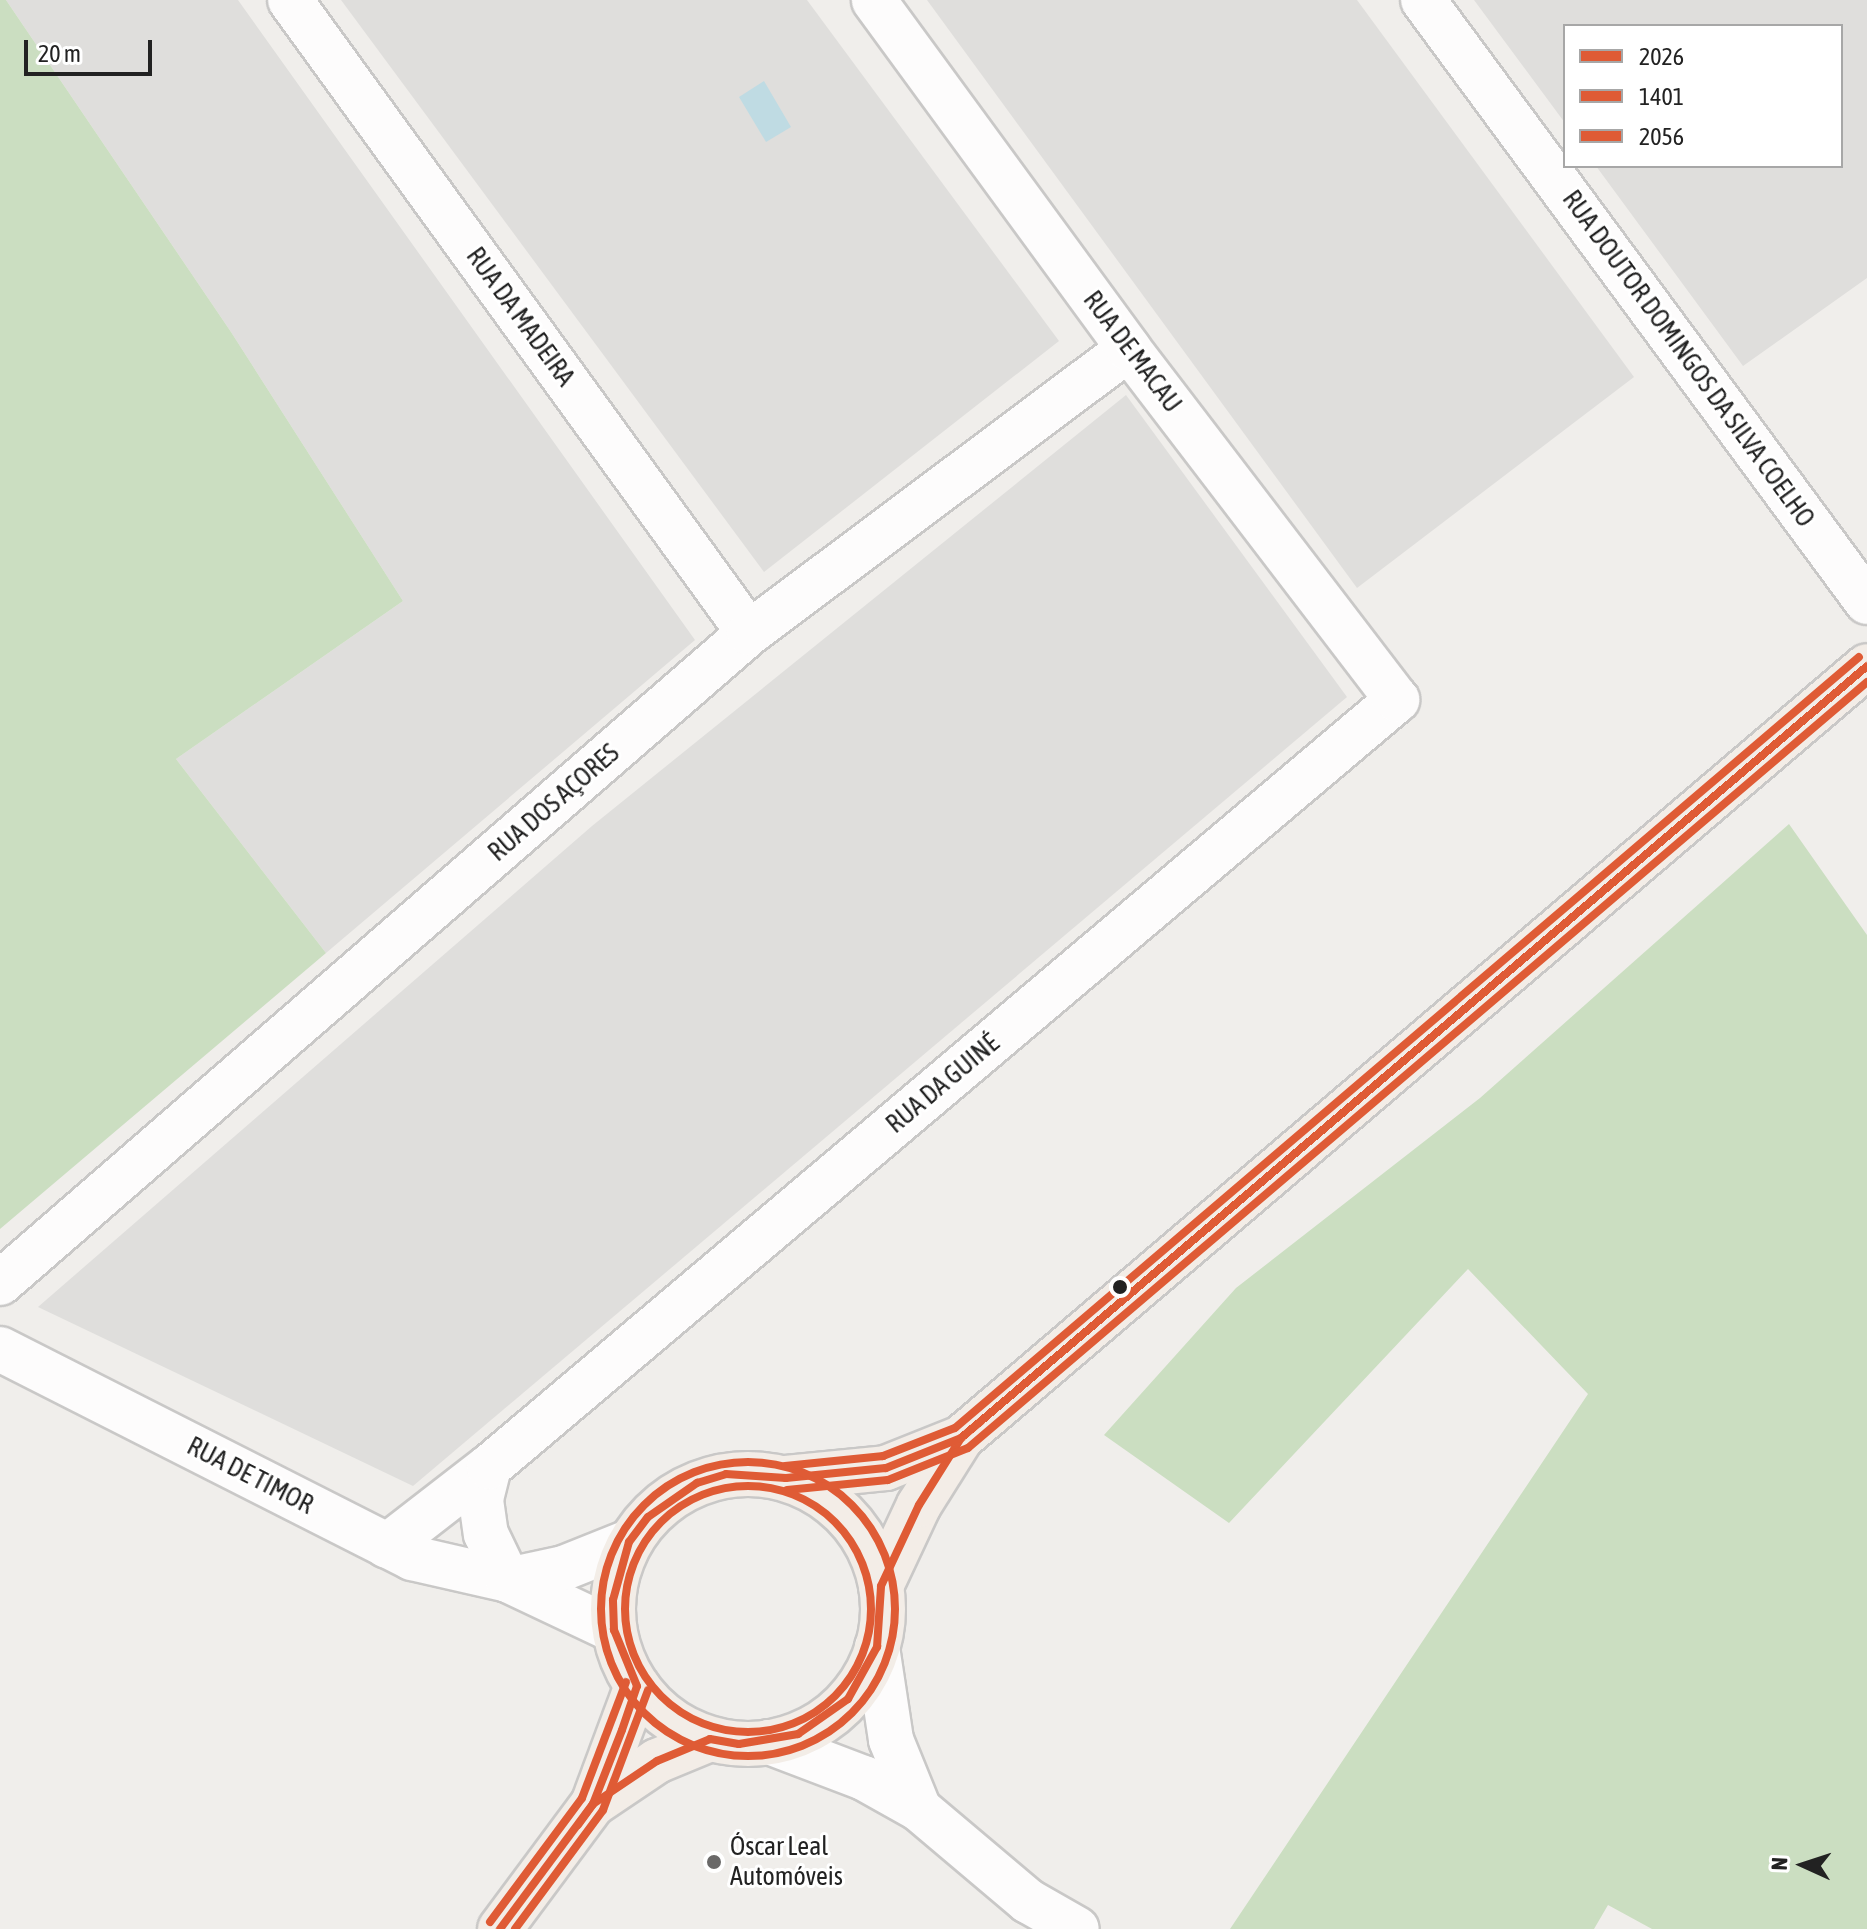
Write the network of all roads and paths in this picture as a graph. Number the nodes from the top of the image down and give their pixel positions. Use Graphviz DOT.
graph roads {
  1 [pos="290,0"];
  2 [pos="874,0"];
  3 [pos="1423,0"];
  4 [pos="1129,349"];
  5 [pos="1866,601"];
  6 [pos="749,633"];
  7 [pos="1867,666"];
  8 [pos="1397,700"];
  9 [pos="0,1283"];
  10 [pos="0,1349"];
  11 [pos="961,1438"];
  12 [pos="489,1467"];
  13 [pos="786,1478"];
  14 [pos="629,1542"];
  15 [pos="387,1546"];
  16 [pos="508,1580"];
  17 [pos="881,1586"];
  18 [pos="614,1630"];
  19 [pos="877,1647"];
  20 [pos="637,1686"];
  21 [pos="710,1739"];
  22 [pos="769,1742"];
  23 [pos="593,1804"];
  24 [pos="919,1809"];
  25 [pos="500,1929"];
  26 [pos="1077,1929"];
  1 -- 6 [label="street, RUA DA MADEIRA"];
  2 -- 4 [label="street, RUA DE MACAU"];
  3 -- 5 [label="street, RUA DOUTOR DOMINGOS DA SILVA COELHO"];
  4 -- 6 [label="street, RUA DOS AÇORES"];
  4 -- 8 [label="street, RUA DE MACAU"];
  6 -- 9 [label="street, RUA DOS AÇORES"];
  7 -- 11 [label="main road"];
  8 -- 12 [label="street, RUA DA GUINÉ"];
  10 -- 15 [label="street, RUA DE TIMOR"];
  11 -- 13 [label="main road"];
  11 -- 17 [label="main road"];
  12 -- 15 [label="street, RUA DA GUINÉ"];
  12 -- 16 [label="street"];
  13 -- 14 [label="main road"];
  13 -- 17 [label="main road"];
  14 -- 16 [label="street, RUA DE TIMOR"];
  14 -- 18 [label="main road"];
  15 -- 16 [label="street, RUA DE TIMOR"];
  16 -- 18 [label="street, RUA DE TIMOR"];
  17 -- 19 [label="main road"];
  18 -- 20 [label="main road"];
  19 -- 22 [label="main road"];
  19 -- 24 [label="street"];
  20 -- 21 [label="main road"];
  20 -- 23 [label="main road"];
  21 -- 22 [label="main road"];
  21 -- 23 [label="main road"];
  22 -- 24 [label="street"];
  23 -- 25 [label="main road"];
  24 -- 26 [label="street"];
}
